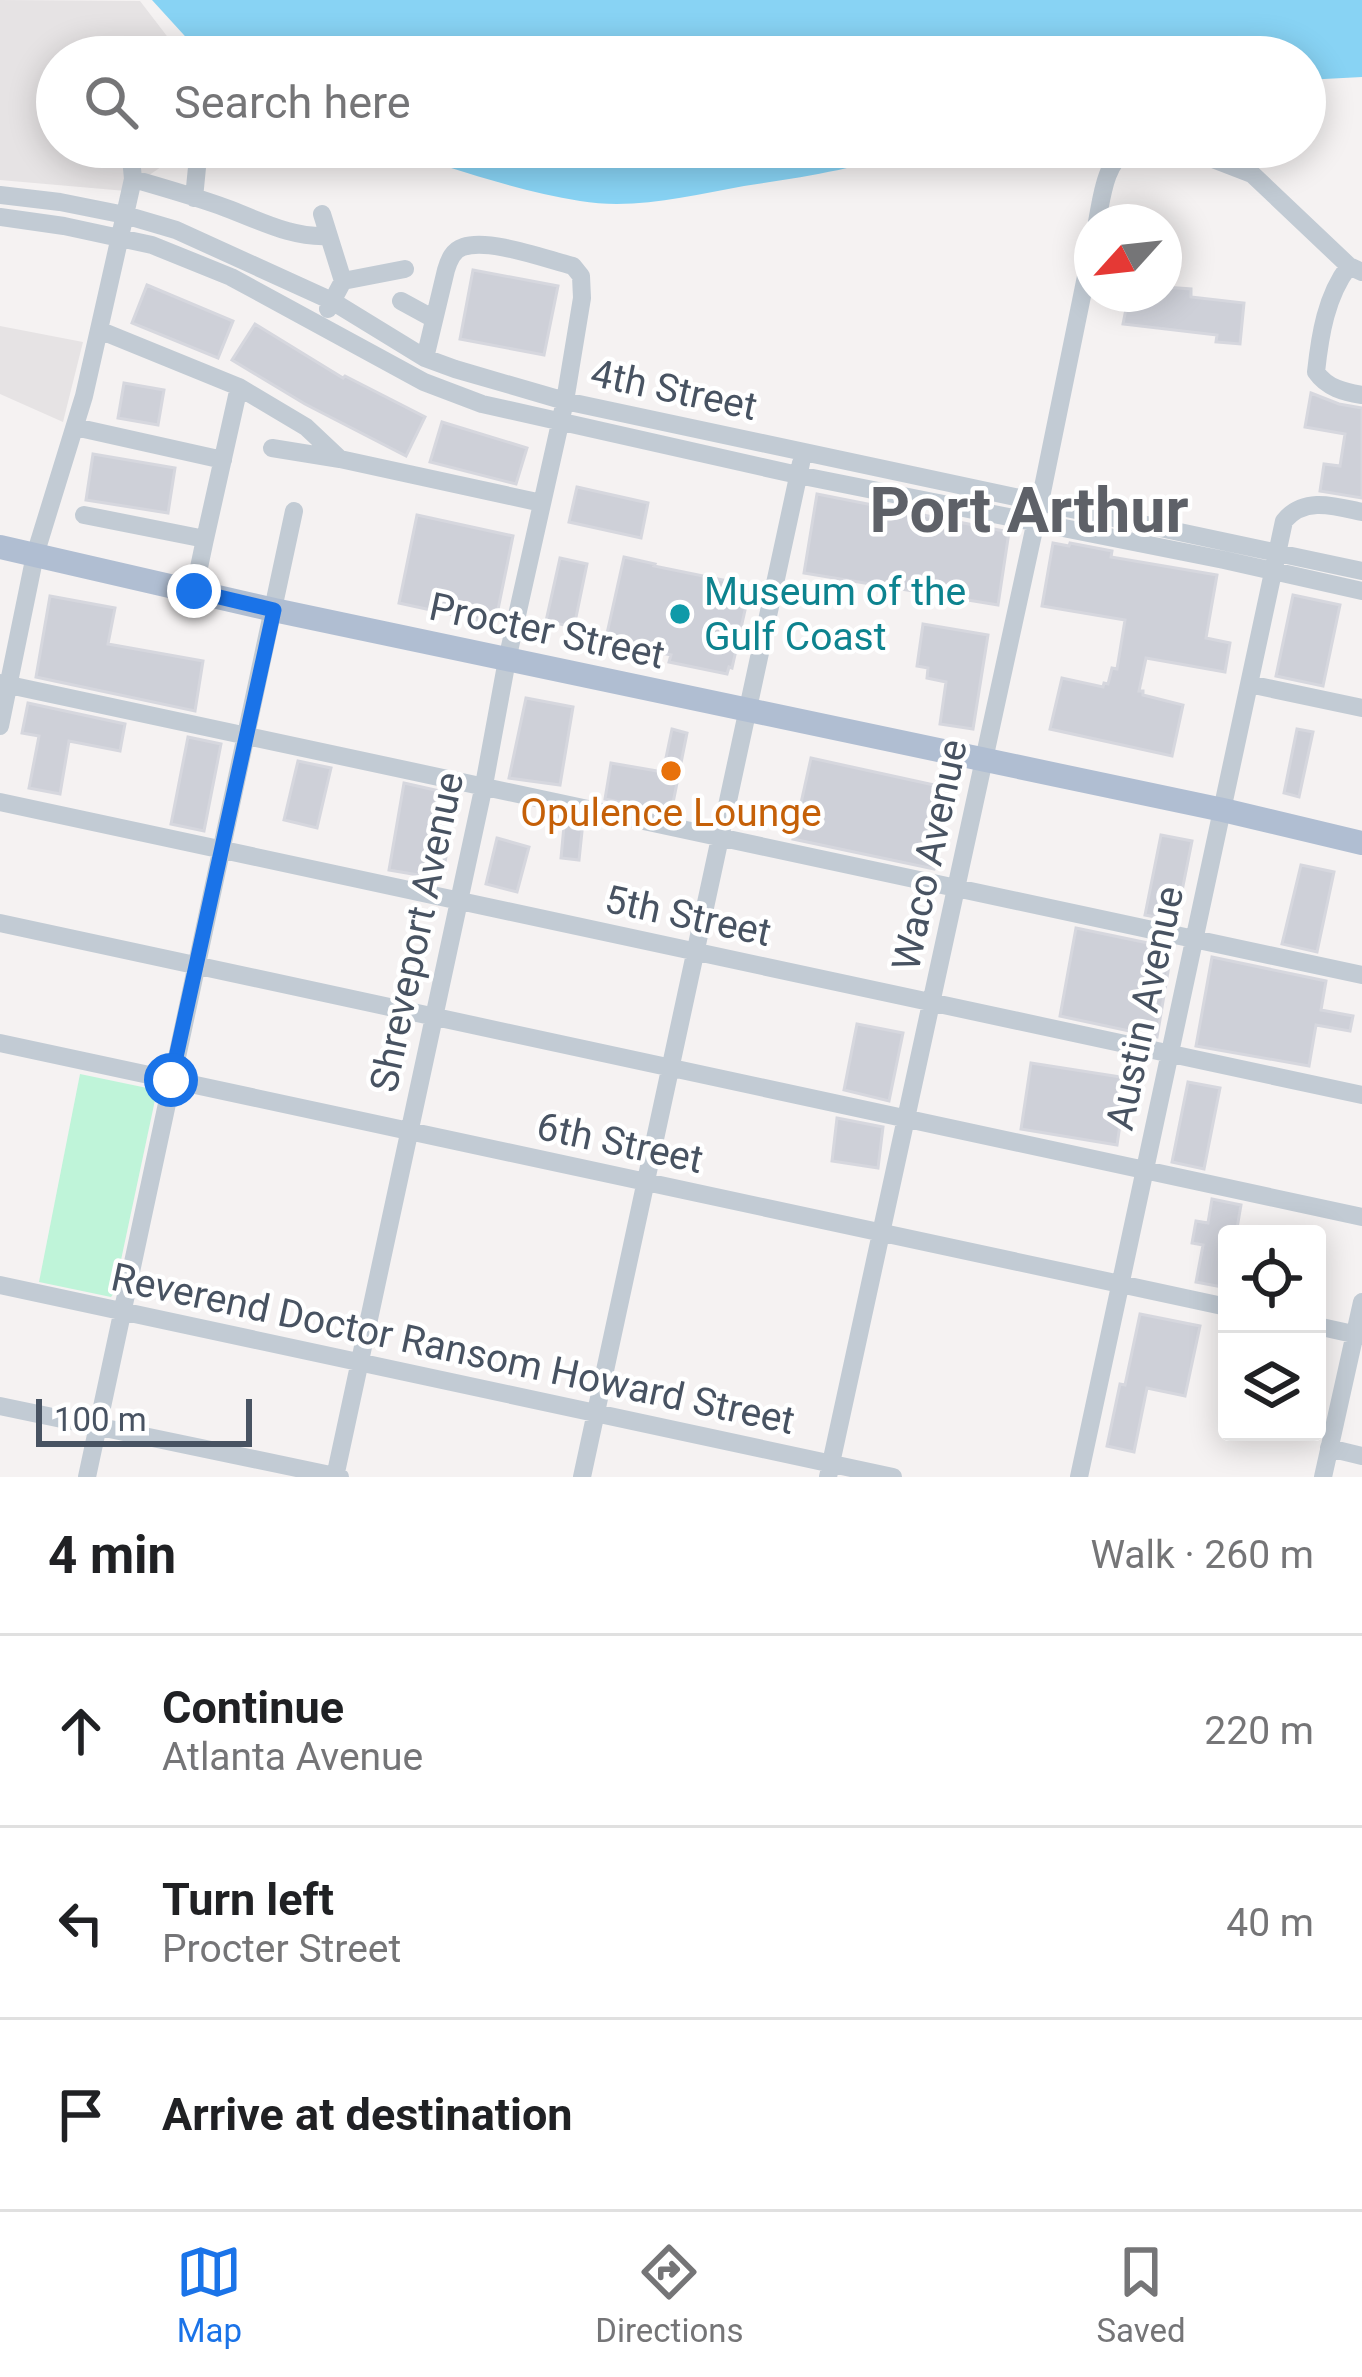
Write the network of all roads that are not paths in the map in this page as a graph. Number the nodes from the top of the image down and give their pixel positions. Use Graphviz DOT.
graph roads {
  1 [pos="132,168"];
  2 [pos="197,168"];
  3 [pos="1111,168"];
  4 [pos="1236,168"];
  5 [pos="133,178"];
  6 [pos="0,194"];
  7 [pos="194,198"];
  8 [pos="1101,204"];
  9 [pos="322,214"];
  10 [pos="125,215"];
  11 [pos="0,217"];
  12 [pos="329,236"];
  13 [pos="120,238"];
  14 [pos="405,268"];
  15 [pos="1356,269"];
  16 [pos="343,281"];
  17 [pos="332,302"];
  18 [pos="401,302"];
  19 [pos="1079,312"];
  20 [pos="434,319"];
  21 [pos="321,324"];
  22 [pos="99,331"];
  23 [pos="425,358"];
  24 [pos="239,387"];
  25 [pos="1362,395"];
  26 [pos="565,401"];
  27 [pos="560,423"];
  28 [pos="75,427"];
  29 [pos="272,448"];
  30 [pos="803,452"];
  31 [pos="340,459"];
  32 [pos="224,460"];
  33 [pos="798,475"];
  34 [pos="542,502"];
  35 [pos="294,511"];
  36 [pos="1038,512"];
  37 [pos="1362,512"];
  38 [pos="84,514"];
  39 [pos="205,539"];
  40 [pos="0,548"];
  41 [pos="35,555"];
  42 [pos="1276,562"];
  43 [pos="1362,572"];
  44 [pos="194,591"];
  45 [pos="1362,591"];
  46 [pos="274,610"];
  47 [pos="507,660"];
  48 [pos="4,684"];
  49 [pos="1249,684"];
  50 [pos="1362,708"];
  51 [pos="748,710"];
  52 [pos="0,726"];
  53 [pos="245,736"];
  54 [pos="984,761"];
  55 [pos="484,785"];
  56 [pos="0,802"];
  57 [pos="1222,810"];
  58 [pos="720,836"];
  59 [pos="1362,843"];
  60 [pos="221,850"];
  61 [pos="955,889"];
  62 [pos="459,901"];
  63 [pos="0,923"];
  64 [pos="1193,939"];
  65 [pos="695,951"];
  66 [pos="196,966"];
  67 [pos="1362,976"];
  68 [pos="931,1002"];
  69 [pos="434,1016"];
  70 [pos="0,1043"];
  71 [pos="1169,1053"];
  72 [pos="671,1066"];
  73 [pos="171,1080"];
  74 [pos="1362,1095"];
  75 [pos="906,1118"];
  76 [pos="408,1131"];
  77 [pos="1144,1170"];
  78 [pos="646,1182"];
  79 [pos="1362,1217"];
  80 [pos="882,1233"];
  81 [pos="1121,1284"];
  82 [pos="0,1285"];
  83 [pos="1362,1302"];
  84 [pos="1218,1305"];
  85 [pos="122,1311"];
  86 [pos="1326,1328"];
  87 [pos="1358,1335"];
  88 [pos="359,1363"];
  89 [pos="0,1406"];
  90 [pos="597,1414"];
  91 [pos="97,1426"];
  92 [pos="1329,1448"];
  93 [pos="1362,1456"];
  94 [pos="829,1470"];
  95 [pos="337,1476"];
  96 [pos="87,1477"];
  97 [pos="582,1477"];
  98 [pos="892,1477"];
  99 [pos="1079,1477"];
  100 [pos="1323,1477"];
  1 -- 5 [label="street"];
  2 -- 7 [label="street"];
  3 -- 8 [label="street"];
  4 -- 15 [label="street"];
  5 -- 7 [label="street"];
  5 -- 10 [label="street"];
  6 -- 10 [label="street, 4th Street"];
  7 -- 12 [label="street"];
  9 -- 12 [label="street"];
  10 -- 13 [label="street"];
  10 -- 17 [label="street, 4th Street"];
  11 -- 13 [label="street, 4th Street"];
  12 -- 16 [label="street"];
  13 -- 21 [label="street, 4th Street"];
  13 -- 22 [label="street"];
  14 -- 16 [label="street"];
  15 -- 25 [label="street"];
  16 -- 17 [label="street"];
  17 -- 21 [label="street"];
  17 -- 23 [label="street, 4th Street"];
  18 -- 20 [label="street"];
  19 -- 36 [label="street, Waco Avenue"];
  20 -- 23 [label="street"];
  20 -- 26 [label="street, Shreveport Avenue"];
  21 -- 27 [label="street, 4th Street"];
  22 -- 24 [label="street"];
  22 -- 28 [label="street"];
  23 -- 26 [label="street, 4th Street"];
  24 -- 31 [label="street"];
  24 -- 32 [label="street"];
  26 -- 27 [label="street, Shreveport Avenue"];
  26 -- 30 [label="street, 4th Street"];
  27 -- 33 [label="street, 4th Street"];
  27 -- 34 [label="street, Shreveport Avenue"];
  28 -- 32 [label="street"];
  28 -- 41 [label="street"];
  29 -- 31 [label="street"];
  30 -- 33 [label="street"];
  30 -- 36 [label="street, 4th Street"];
  31 -- 34 [label="street"];
  32 -- 39 [label="street"];
  33 -- 36 [label="street, 4th Street"];
  33 -- 51 [label="street"];
  34 -- 47 [label="street, Shreveport Avenue"];
  35 -- 46 [label="street"];
  36 -- 42 [label="street, 4th Street"];
  36 -- 54 [label="street, Waco Avenue"];
  37 -- 42 [label="street, Austin Avenue"];
  38 -- 39 [label="street"];
  39 -- 44 [label="street"];
  40 -- 41 [label="main road, Procter Street"];
  41 -- 44 [label="main road, Procter Street"];
  41 -- 48 [label="street"];
  42 -- 43 [label="street, 4th Street"];
  42 -- 45 [label="street, 4th Street"];
  42 -- 49 [label="street, Austin Avenue"];
  44 -- 46 [label="main road, Procter Street"];
  46 -- 47 [label="main road, Procter Street"];
  46 -- 53 [label="street"];
  47 -- 51 [label="main road, Procter Street"];
  47 -- 55 [label="street, Shreveport Avenue"];
  48 -- 52 [label="street"];
  48 -- 53 [label="street"];
  49 -- 50 [label="street"];
  49 -- 57 [label="street, Austin Avenue"];
  51 -- 54 [label="main road, Procter Street"];
  51 -- 58 [label="street"];
  53 -- 55 [label="street"];
  53 -- 60 [label="street"];
  54 -- 57 [label="main road, Procter Street"];
  54 -- 61 [label="street, Waco Avenue"];
  55 -- 58 [label="street"];
  55 -- 62 [label="street, Shreveport Avenue"];
  56 -- 60 [label="street, 5th Street"];
  57 -- 59 [label="main road, Procter Street"];
  57 -- 64 [label="street, Austin Avenue"];
  58 -- 61 [label="street"];
  58 -- 65 [label="street"];
  60 -- 62 [label="street, 5th Street"];
  60 -- 66 [label="street"];
  61 -- 64 [label="street"];
  61 -- 68 [label="street, Waco Avenue"];
  62 -- 65 [label="street, 5th Street"];
  62 -- 69 [label="street, Shreveport Avenue"];
  63 -- 66 [label="street"];
  64 -- 67 [label="street"];
  64 -- 71 [label="street, Austin Avenue"];
  65 -- 68 [label="street, 5th Street"];
  65 -- 72 [label="street"];
  66 -- 69 [label="street"];
  66 -- 73 [label="street"];
  68 -- 71 [label="street, 5th Street"];
  68 -- 75 [label="street, Waco Avenue"];
  69 -- 72 [label="street"];
  69 -- 76 [label="street, Shreveport Avenue"];
  70 -- 73 [label="street, 6th Street"];
  71 -- 74 [label="street, 5th Street"];
  71 -- 77 [label="street, Austin Avenue"];
  72 -- 75 [label="street"];
  72 -- 78 [label="street"];
  73 -- 76 [label="street, 6th Street"];
  73 -- 85 [label="street"];
  75 -- 77 [label="street"];
  75 -- 80 [label="street, Waco Avenue"];
  76 -- 78 [label="street, 6th Street"];
  76 -- 88 [label="street, Shreveport Avenue"];
  77 -- 79 [label="street"];
  77 -- 81 [label="street, Austin Avenue"];
  78 -- 80 [label="street, 6th Street"];
  78 -- 90 [label="street"];
  80 -- 81 [label="street, 6th Street"];
  80 -- 94 [label="street, Waco Avenue"];
  81 -- 84 [label="street, 6th Street"];
  81 -- 99 [label="street, Austin Avenue"];
  82 -- 85 [label="street, Reverend Doctor Ransom Howard Street"];
  83 -- 87 [label="street"];
  85 -- 88 [label="street, Reverend Doctor Ransom Howard Street"];
  85 -- 91 [label="street"];
  86 -- 87 [label="street"];
  87 -- 92 [label="street"];
  88 -- 90 [label="street, Reverend Doctor Ransom Howard Street"];
  88 -- 95 [label="street, Shreveport Avenue"];
  89 -- 91 [label="street"];
  90 -- 94 [label="street, Reverend Doctor Ransom Howard Street"];
  90 -- 97 [label="street"];
  91 -- 95 [label="street"];
  91 -- 96 [label="street"];
  92 -- 93 [label="street"];
  92 -- 100 [label="street"];
  94 -- 98 [label="street, Reverend Doctor Ransom Howard Street"];
}
